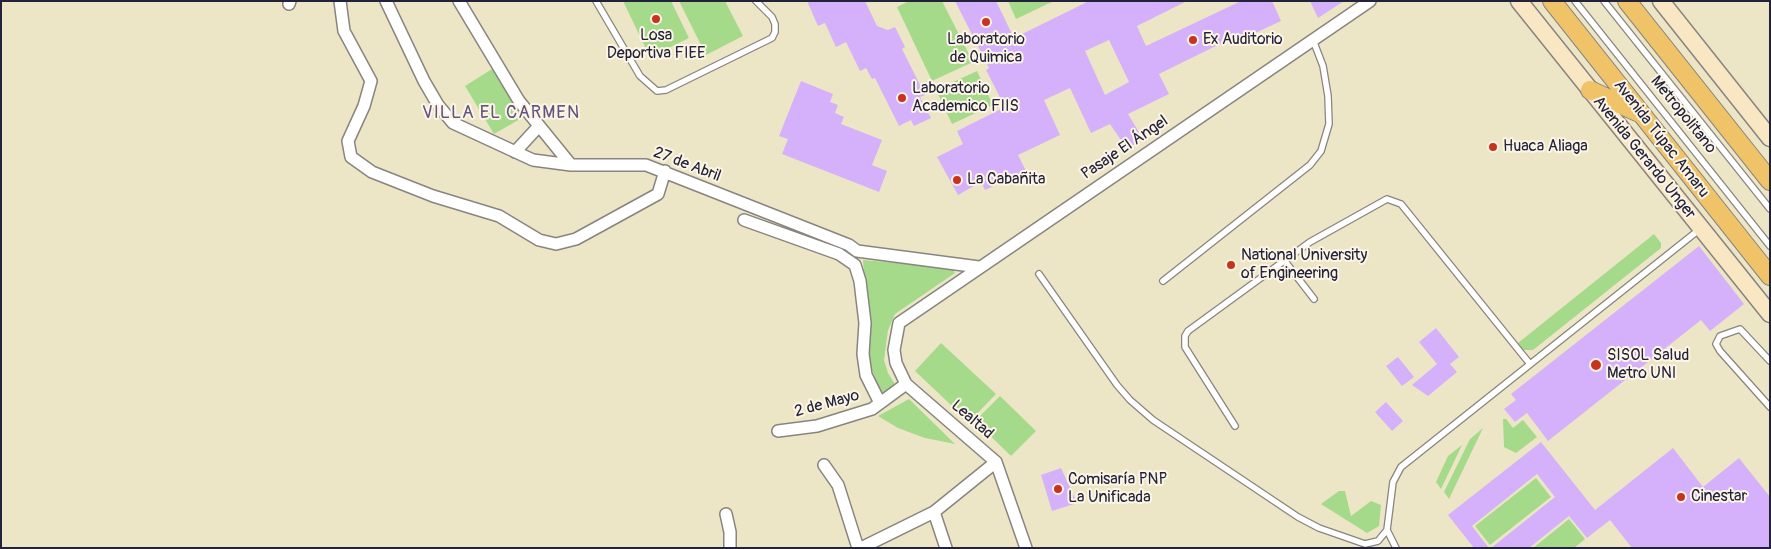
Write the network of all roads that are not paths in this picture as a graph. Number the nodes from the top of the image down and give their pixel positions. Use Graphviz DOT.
graph roads {
  1 [pos="340,1"];
  2 [pos="386,1"];
  3 [pos="459,1"];
  4 [pos="596,1"];
  5 [pos="756,1"];
  6 [pos="1370,1"];
  7 [pos="1519,1"];
  8 [pos="1552,1"];
  9 [pos="1575,1"];
  10 [pos="1604,1"];
  11 [pos="1627,1"];
  12 [pos="1661,1"];
  13 [pos="1313,40"];
  14 [pos="1590,90"];
  15 [pos="1642,115"];
  16 [pos="539,126"];
  17 [pos="1770,138"];
  18 [pos="515,152"];
  19 [pos="571,165"];
  20 [pos="665,172"];
  21 [pos="1770,180"];
  22 [pos="1770,209"];
  23 [pos="744,220"];
  24 [pos="1701,228"];
  25 [pos="1770,246"];
  26 [pos="1284,260"];
  27 [pos="979,267"];
  28 [pos="1040,274"];
  29 [pos="1770,276"];
  30 [pos="1163,280"];
  31 [pos="1314,299"];
  32 [pos="1770,314"];
  33 [pos="899,324"];
  34 [pos="1770,361"];
  35 [pos="1530,364"];
  36 [pos="906,384"];
  37 [pos="880,403"];
  38 [pos="1770,407"];
  39 [pos="1234,426"];
  40 [pos="778,430"];
  41 [pos="996,462"];
  42 [pos="824,466"];
  43 [pos="934,512"];
  44 [pos="726,514"];
  45 [pos="1387,530"];
  46 [pos="730,548"];
  47 [pos="860,548"];
  48 [pos="946,548"];
  49 [pos="1026,548"];
  50 [pos="1396,548"];
  1 -- 20 [label="street"];
  2 -- 18 [label="street, 27 de Abril"];
  3 -- 16 [label="street"];
  4 -- 5 [label="lane"];
  6 -- 13 [label="street, Pasaje El Ángel"];
  7 -- 14 [label="street, Avenida Gerardo Unger"];
  8 -- 15 [label="main road, Avenida Túpac Amaru"];
  9 -- 25 [label="lane, Metropolitano"];
  10 -- 22 [label="lane, Metropolitano"];
  11 -- 21 [label="main road"];
  12 -- 17 [label="street"];
  13 -- 27 [label="street, Pasaje El Ángel"];
  13 -- 30 [label="lane"];
  14 -- 15 [label="main road"];
  14 -- 24 [label="street, Avenida Gerardo Unger"];
  15 -- 29 [label="main road, Avenida Túpac Amaru"];
  16 -- 18 [label="street"];
  16 -- 19 [label="street"];
  18 -- 19 [label="street, 27 de Abril"];
  19 -- 20 [label="street, 27 de Abril"];
  20 -- 27 [label="street, 27 de Abril"];
  23 -- 37 [label="street"];
  24 -- 32 [label="street, Avenida Gerardo Unger"];
  24 -- 35 [label="lane"];
  26 -- 31 [label="lane"];
  26 -- 35 [label="lane"];
  26 -- 39 [label="lane"];
  27 -- 33 [label="street, Pasaje El Ángel"];
  28 -- 45 [label="lane"];
  33 -- 36 [label="street, Lealtad"];
  34 -- 38 [label="lane"];
  35 -- 45 [label="lane"];
  36 -- 37 [label="street, 2 de Mayo"];
  36 -- 41 [label="street, Lealtad"];
  37 -- 40 [label="street, 2 de Mayo"];
  41 -- 43 [label="street"];
  41 -- 49 [label="street, Lealtad"];
  42 -- 47 [label="street"];
  43 -- 47 [label="street"];
  43 -- 48 [label="street"];
  44 -- 46 [label="street"];
  45 -- 50 [label="lane"];
}
